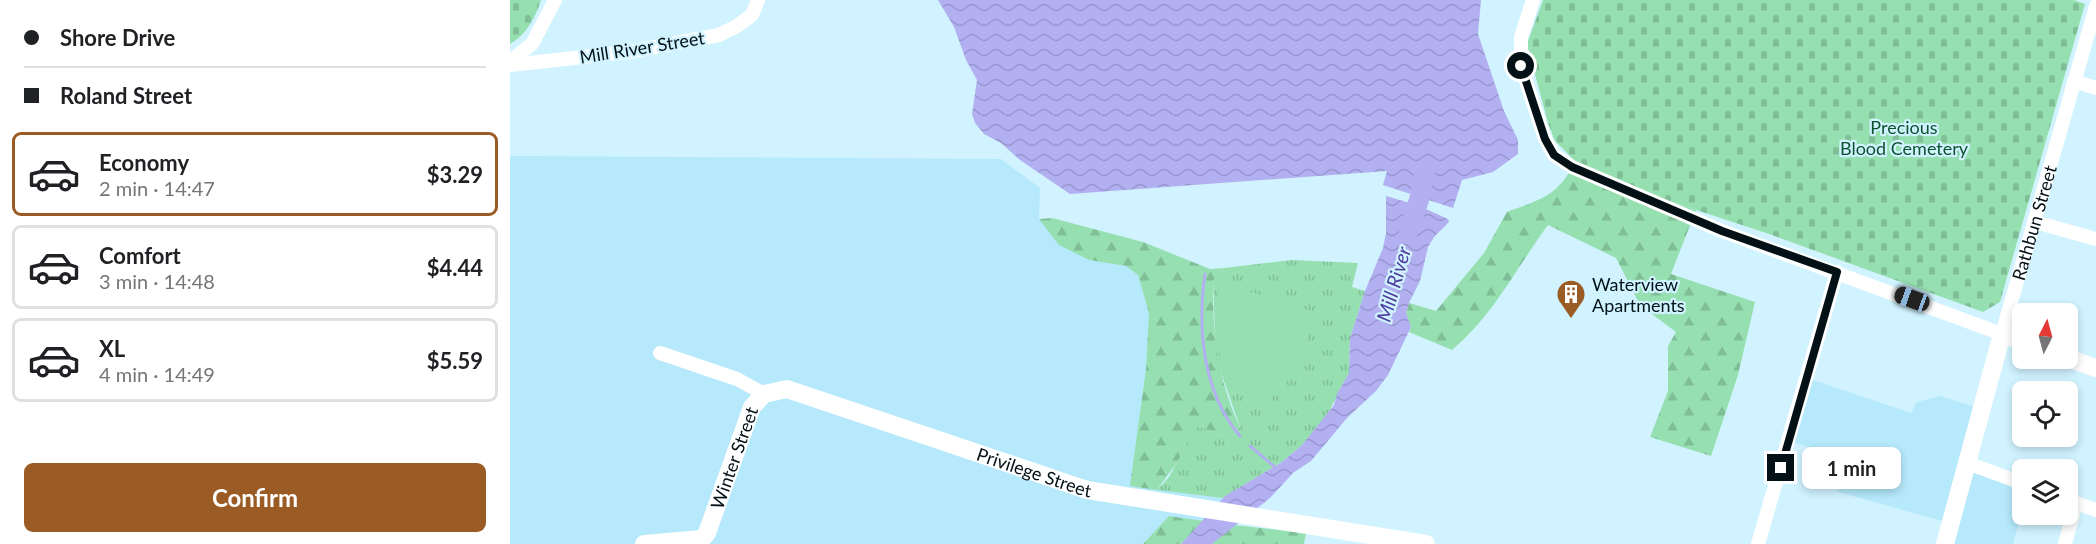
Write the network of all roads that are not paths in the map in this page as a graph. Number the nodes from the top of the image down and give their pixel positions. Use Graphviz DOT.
graph roads {
  1 [pos="555,0"];
  2 [pos="758,0"];
  3 [pos="1533,0"];
  4 [pos="2096,6"];
  5 [pos="510,63"];
  6 [pos="2074,81"];
  7 [pos="2096,88"];
  8 [pos="2035,222"];
  9 [pos="2096,239"];
  10 [pos="1837,272"];
  11 [pos="2002,334"];
  12 [pos="2012,338"];
  13 [pos="660,353"];
  14 [pos="2078,362"];
  15 [pos="2096,368"];
  16 [pos="764,394"];
  17 [pos="1967,463"];
  18 [pos="2012,479"];
  19 [pos="2078,504"];
  20 [pos="2096,510"];
  21 [pos="2068,525"];
  22 [pos="702,542"];
  23 [pos="644,544"];
  24 [pos="1426,544"];
  25 [pos="1758,544"];
  26 [pos="1946,544"];
  27 [pos="2065,544"];
  1 -- 5 [label="street"];
  2 -- 5 [label="street, Mill River Street"];
  3 -- 10 [label="street"];
  4 -- 6 [label="street, Rathbun Street"];
  6 -- 7 [label="street"];
  6 -- 8 [label="street, Rathbun Street"];
  8 -- 9 [label="street"];
  8 -- 11 [label="street, Rathbun Street"];
  10 -- 11 [label="street"];
  10 -- 25 [label="street"];
  11 -- 12 [label="main road"];
  11 -- 17 [label="main road, Rathbun Street"];
  13 -- 16 [label="street"];
  14 -- 15 [label="main road"];
  16 -- 22 [label="main road, Winter Street"];
  16 -- 24 [label="main road, Privilege Street"];
  17 -- 18 [label="street"];
  17 -- 26 [label="main road, Rathbun Street"];
  19 -- 20 [label="street"];
  21 -- 27 [label="street"];
  22 -- 23 [label="main road, Winter Street"];
}
